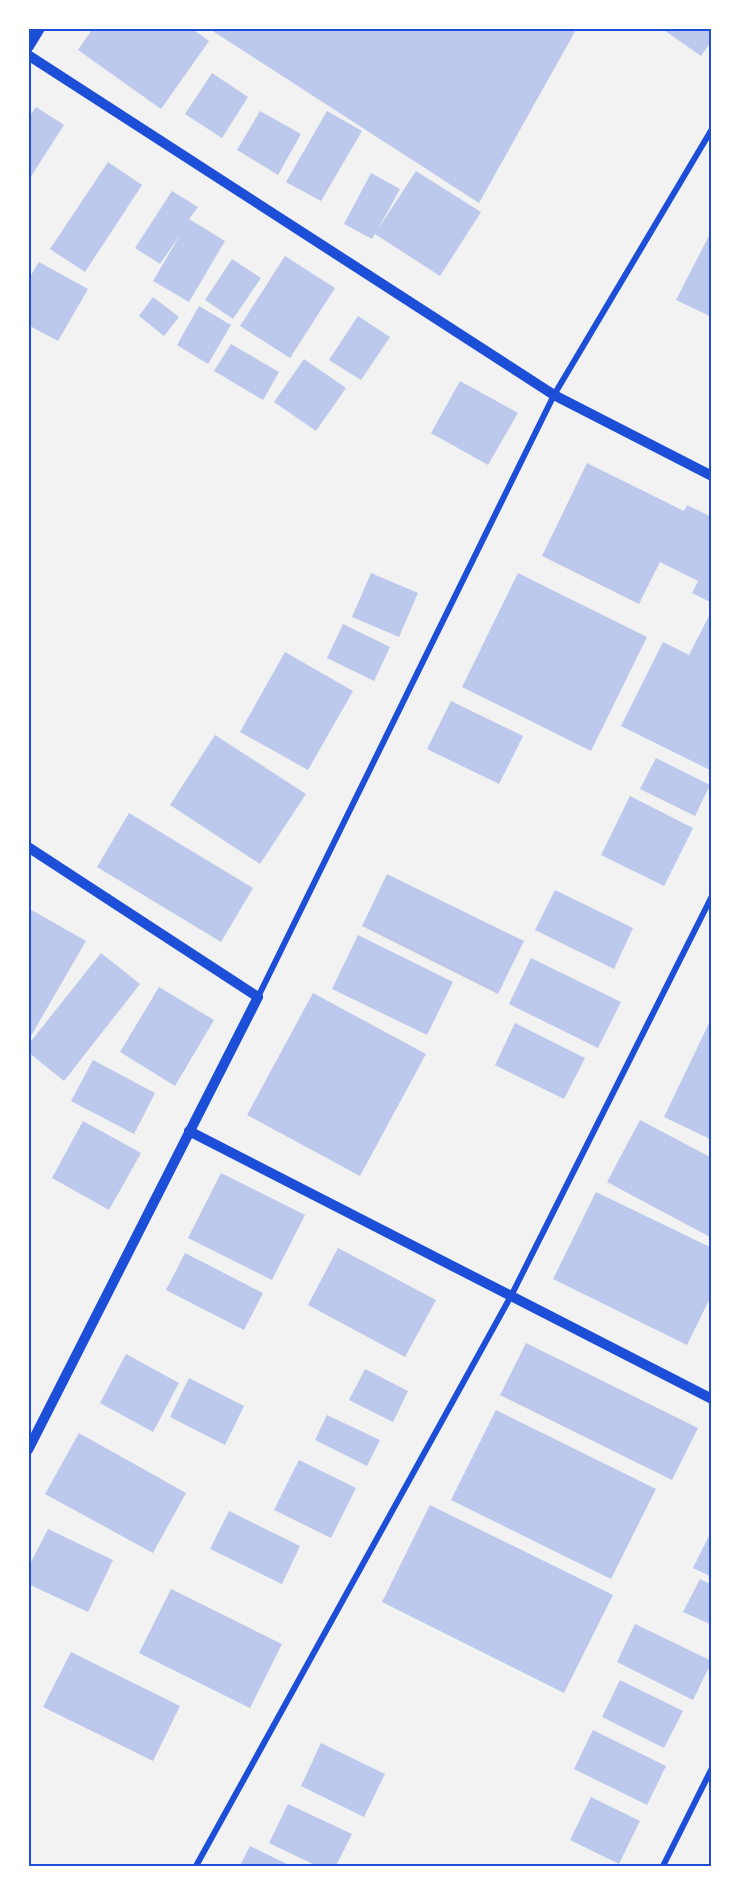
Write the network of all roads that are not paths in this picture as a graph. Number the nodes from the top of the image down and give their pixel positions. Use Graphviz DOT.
graph roads {
  1 [pos="39,28"];
  2 [pos="28,46"];
  3 [pos="28,55"];
  4 [pos="711,129"];
  5 [pos="554,395"];
  6 [pos="711,476"];
  7 [pos="28,847"];
  8 [pos="711,896"];
  9 [pos="258,997"];
  10 [pos="189,1131"];
  11 [pos="511,1296"];
  12 [pos="711,1399"];
  13 [pos="28,1450"];
  14 [pos="711,1768"];
  15 [pos="196,1866"];
  16 [pos="663,1866"];
  1 -- 2 [label="main road"];
  3 -- 5 [label="street"];
  4 -- 5 [label="street"];
  5 -- 6 [label="street"];
  5 -- 9 [label="street"];
  7 -- 9 [label="street"];
  8 -- 11 [label="street"];
  9 -- 10 [label="street"];
  10 -- 11 [label="street"];
  10 -- 13 [label="street"];
  11 -- 12 [label="street"];
  11 -- 15 [label="street"];
  14 -- 16 [label="street"];
}
